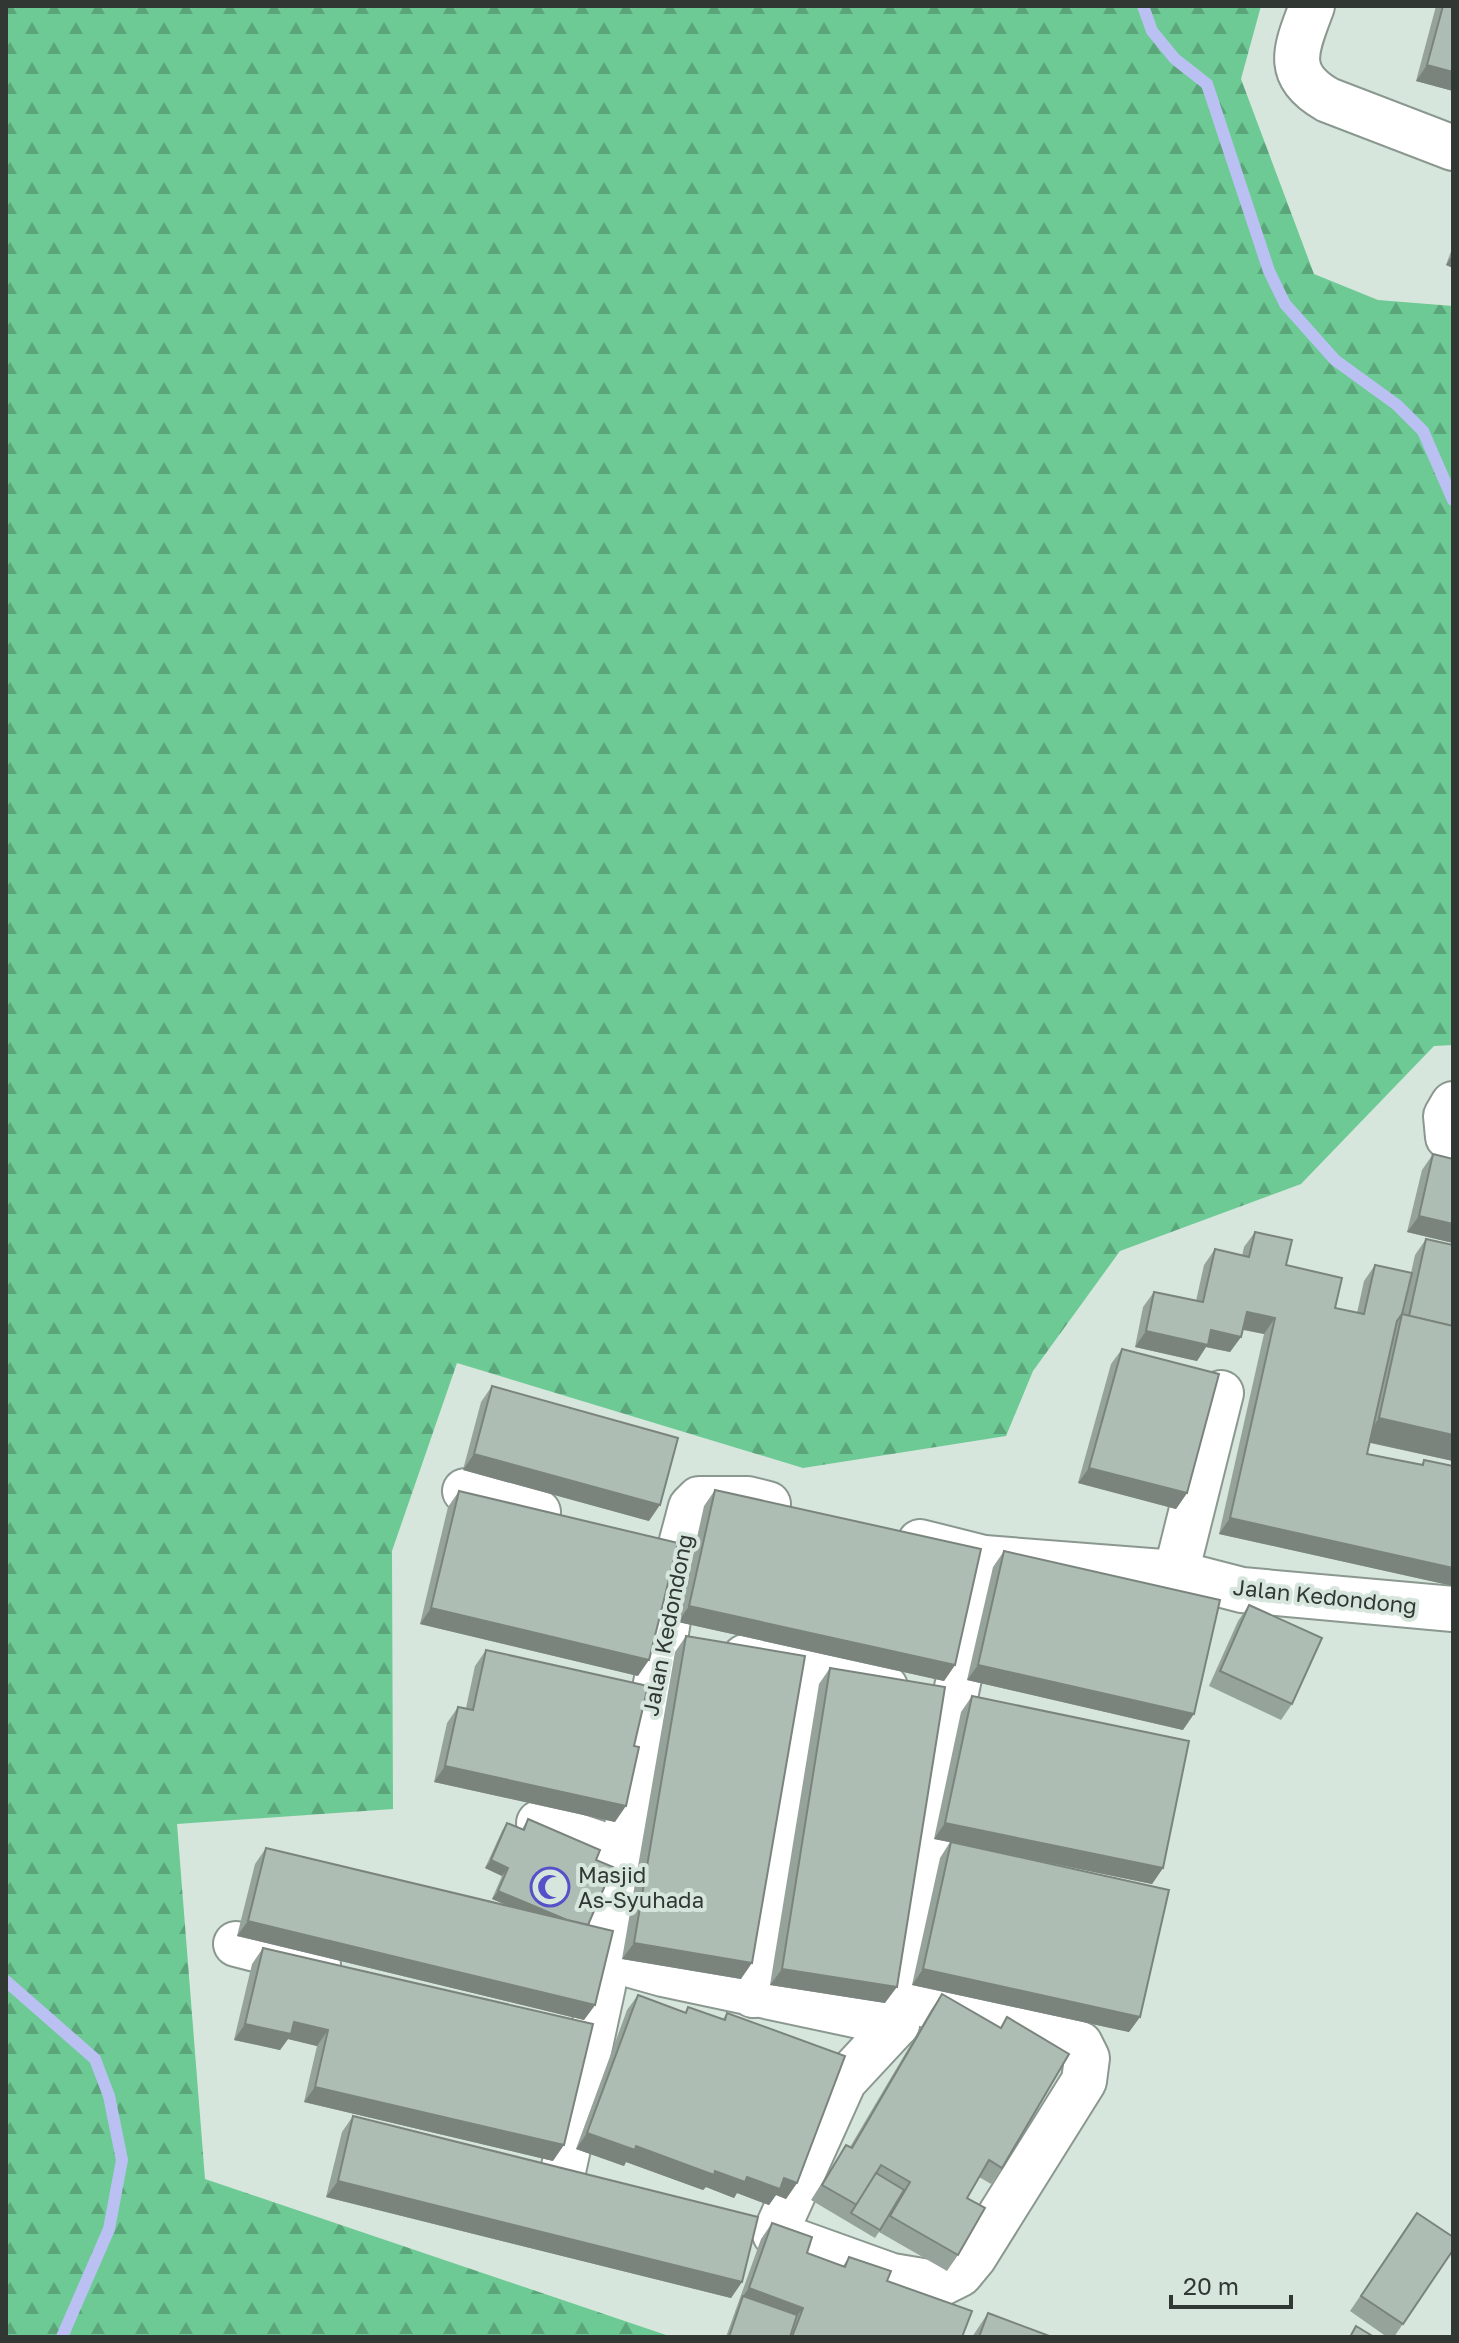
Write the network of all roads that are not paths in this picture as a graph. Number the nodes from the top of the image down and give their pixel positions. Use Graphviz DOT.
graph roads {
  1 [pos="1312,6"];
  2 [pos="1453,148"];
  3 [pos="1453,1104"];
  4 [pos="1453,1140"];
  5 [pos="1221,1393"];
  6 [pos="465,1491"];
  7 [pos="807,1514"];
  8 [pos="572,1522"];
  9 [pos="881,1532"];
  10 [pos="984,1558"];
  11 [pos="1176,1573"];
  12 [pos="1453,1609"];
  13 [pos="665,1639"];
  14 [pos="807,1671"];
  15 [pos="954,1702"];
  16 [pos="999,1712"];
  17 [pos="539,1823"];
  18 [pos="928,1845"];
  19 [pos="622,1851"];
  20 [pos="973,1854"];
  21 [pos="236,1944"];
  22 [pos="606,1958"];
  23 [pos="358,1976"];
  24 [pos="753,1995"];
  25 [pos="899,2012"];
  26 [pos="548,2025"];
  27 [pos="591,2036"];
  28 [pos="516,2166"];
  29 [pos="730,2222"];
  30 [pos="775,2234"];
  1 -- 2 [label="street"];
  3 -- 4 [label="street"];
  5 -- 11 [label="street"];
  6 -- 8 [label="street"];
  7 -- 13 [label="street, Jalan Kedondong"];
  9 -- 10 [label="street, Jalan Kedondong"];
  10 -- 11 [label="street, Jalan Kedondong"];
  10 -- 15 [label="street"];
  11 -- 12 [label="street, Jalan Kedondong"];
  13 -- 14 [label="street"];
  13 -- 19 [label="street, Jalan Kedondong"];
  14 -- 15 [label="street"];
  14 -- 24 [label="street"];
  15 -- 16 [label="street"];
  15 -- 18 [label="street"];
  17 -- 19 [label="street"];
  18 -- 20 [label="street"];
  18 -- 25 [label="street"];
  19 -- 22 [label="street, Jalan Kedondong"];
  21 -- 23 [label="street"];
  22 -- 24 [label="street"];
  22 -- 27 [label="street, Jalan Kedondong"];
  24 -- 25 [label="street"];
  25 -- 30 [label="street"];
  25 -- 30 [label="street"];
  26 -- 27 [label="street"];
  27 -- 28 [label="street, Jalan Kedondong"];
  29 -- 30 [label="street"];
}
